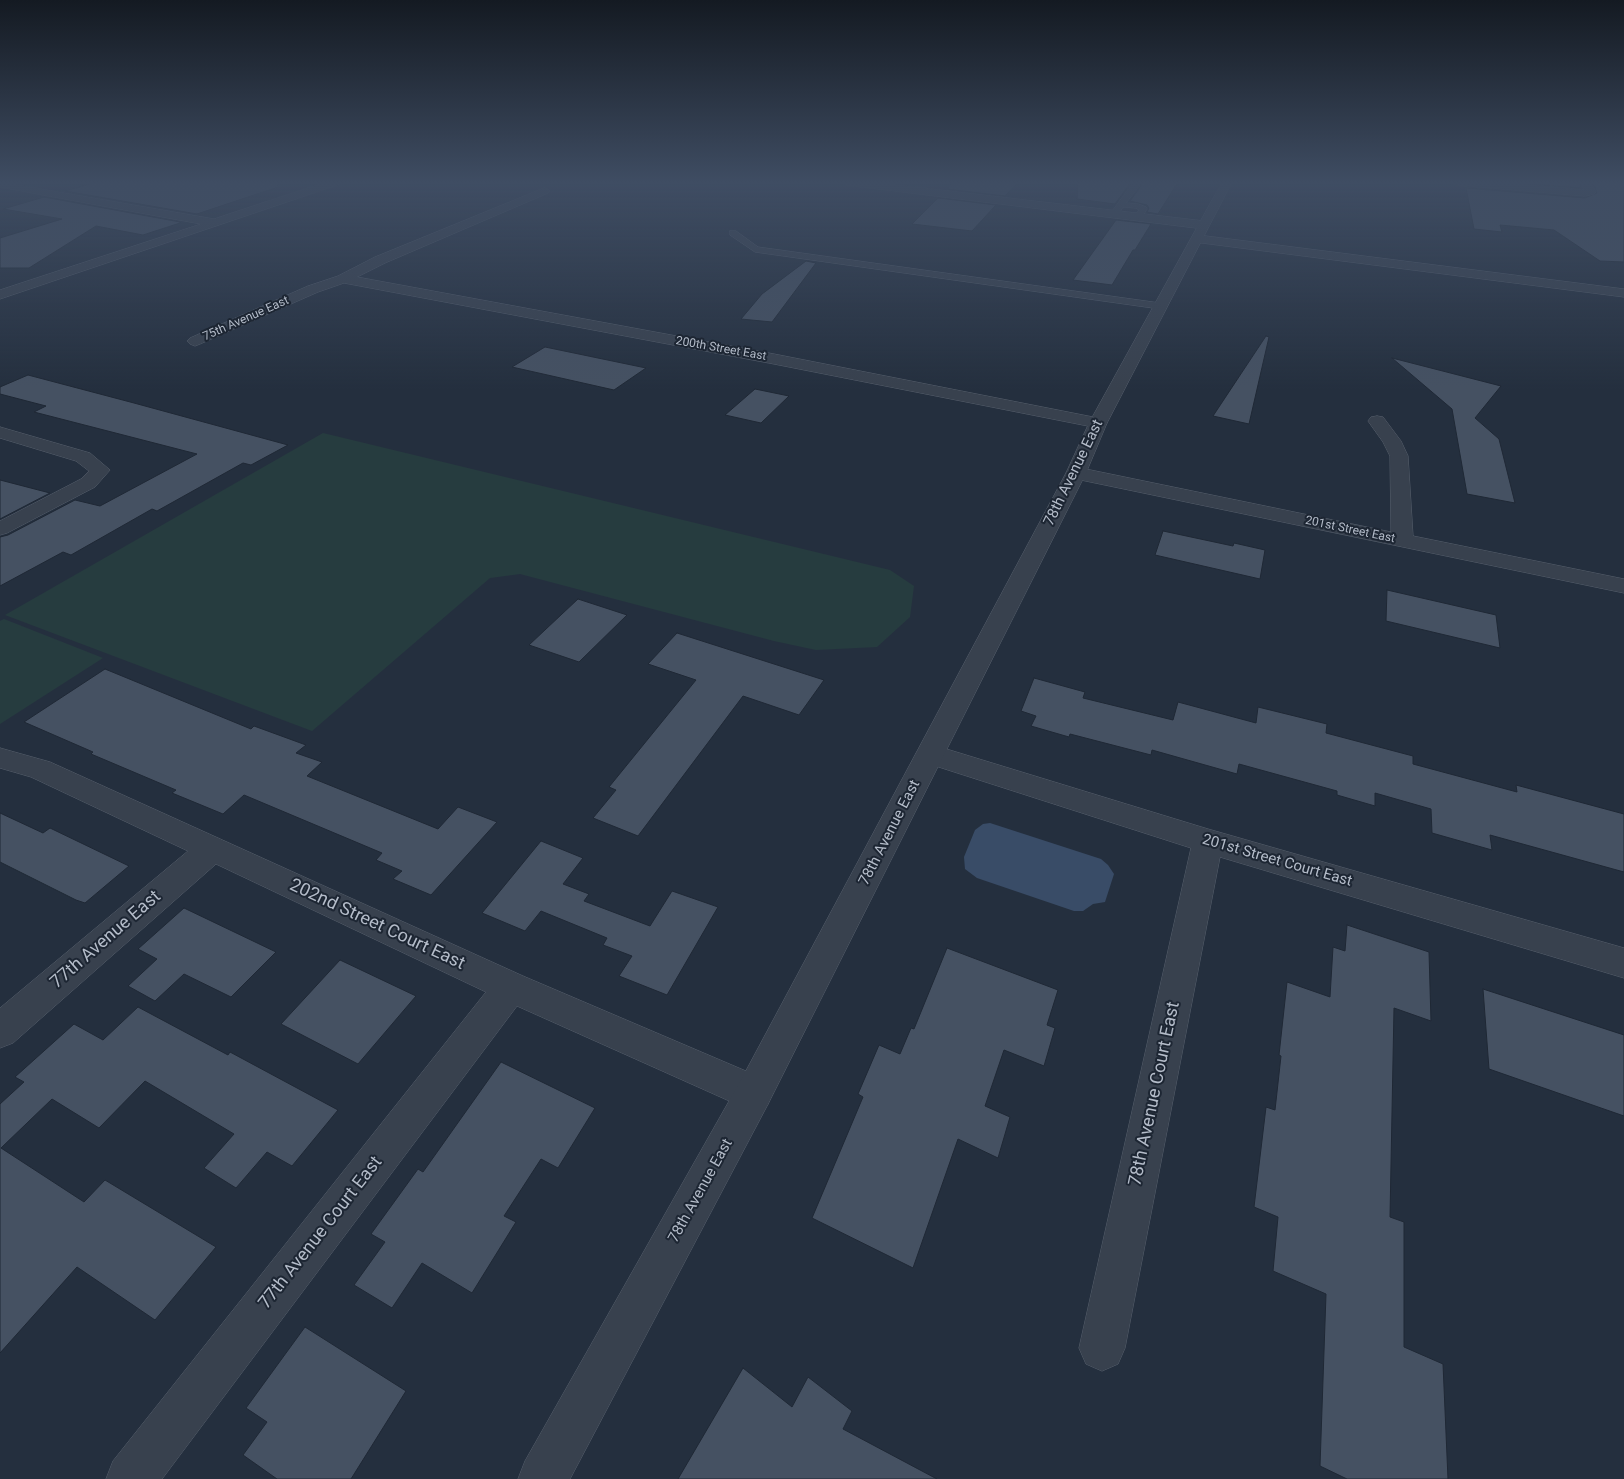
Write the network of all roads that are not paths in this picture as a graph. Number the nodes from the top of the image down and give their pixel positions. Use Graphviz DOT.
graph roads {
  1 [pos="130,251"];
  2 [pos="401,251"];
  3 [pos="765,251"];
  4 [pos="1190,251"];
  5 [pos="1331,251"];
  6 [pos="343,279"];
  7 [pos="1624,294"];
  8 [pos="0,295"];
  9 [pos="1160,306"];
  10 [pos="195,341"];
  11 [pos="1377,421"];
  12 [pos="1098,422"];
  13 [pos="0,432"];
  14 [pos="1076,473"];
  15 [pos="0,530"];
  16 [pos="1402,541"];
  17 [pos="1624,586"];
  18 [pos="930,754"];
  19 [pos="0,758"];
  20 [pos="1208,841"];
  21 [pos="212,849"];
  22 [pos="1624,963"];
  23 [pos="511,986"];
  24 [pos="0,1031"];
  25 [pos="754,1093"];
  26 [pos="1102,1348"];
  27 [pos="131,1479"];
  28 [pos="543,1479"];
  1 -- 8 [label="street"];
  2 -- 6 [label="street, 75th Avenue East"];
  3 -- 9 [label="lane"];
  4 -- 9 [label="street, 78th Avenue East"];
  5 -- 7 [label="street"];
  6 -- 10 [label="street, 75th Avenue East"];
  6 -- 12 [label="street, 200th Street East"];
  9 -- 12 [label="street, 78th Avenue East"];
  11 -- 16 [label="street"];
  12 -- 14 [label="street, 78th Avenue East"];
  13 -- 15 [label="street"];
  14 -- 16 [label="street, 201st Street East"];
  14 -- 18 [label="street, 78th Avenue East"];
  16 -- 17 [label="street, 201st Street East"];
  18 -- 20 [label="street, 201st Street Court East"];
  18 -- 25 [label="street, 78th Avenue East"];
  19 -- 21 [label="street, 202nd Street Court East"];
  20 -- 22 [label="street, 201st Street Court East"];
  20 -- 26 [label="street, 78th Avenue Court East"];
  21 -- 23 [label="street, 202nd Street Court East"];
  21 -- 24 [label="street, 77th Avenue East"];
  23 -- 25 [label="street, 202nd Street Court East"];
  23 -- 27 [label="street, 77th Avenue Court East"];
  25 -- 28 [label="street, 78th Avenue East"];
}
